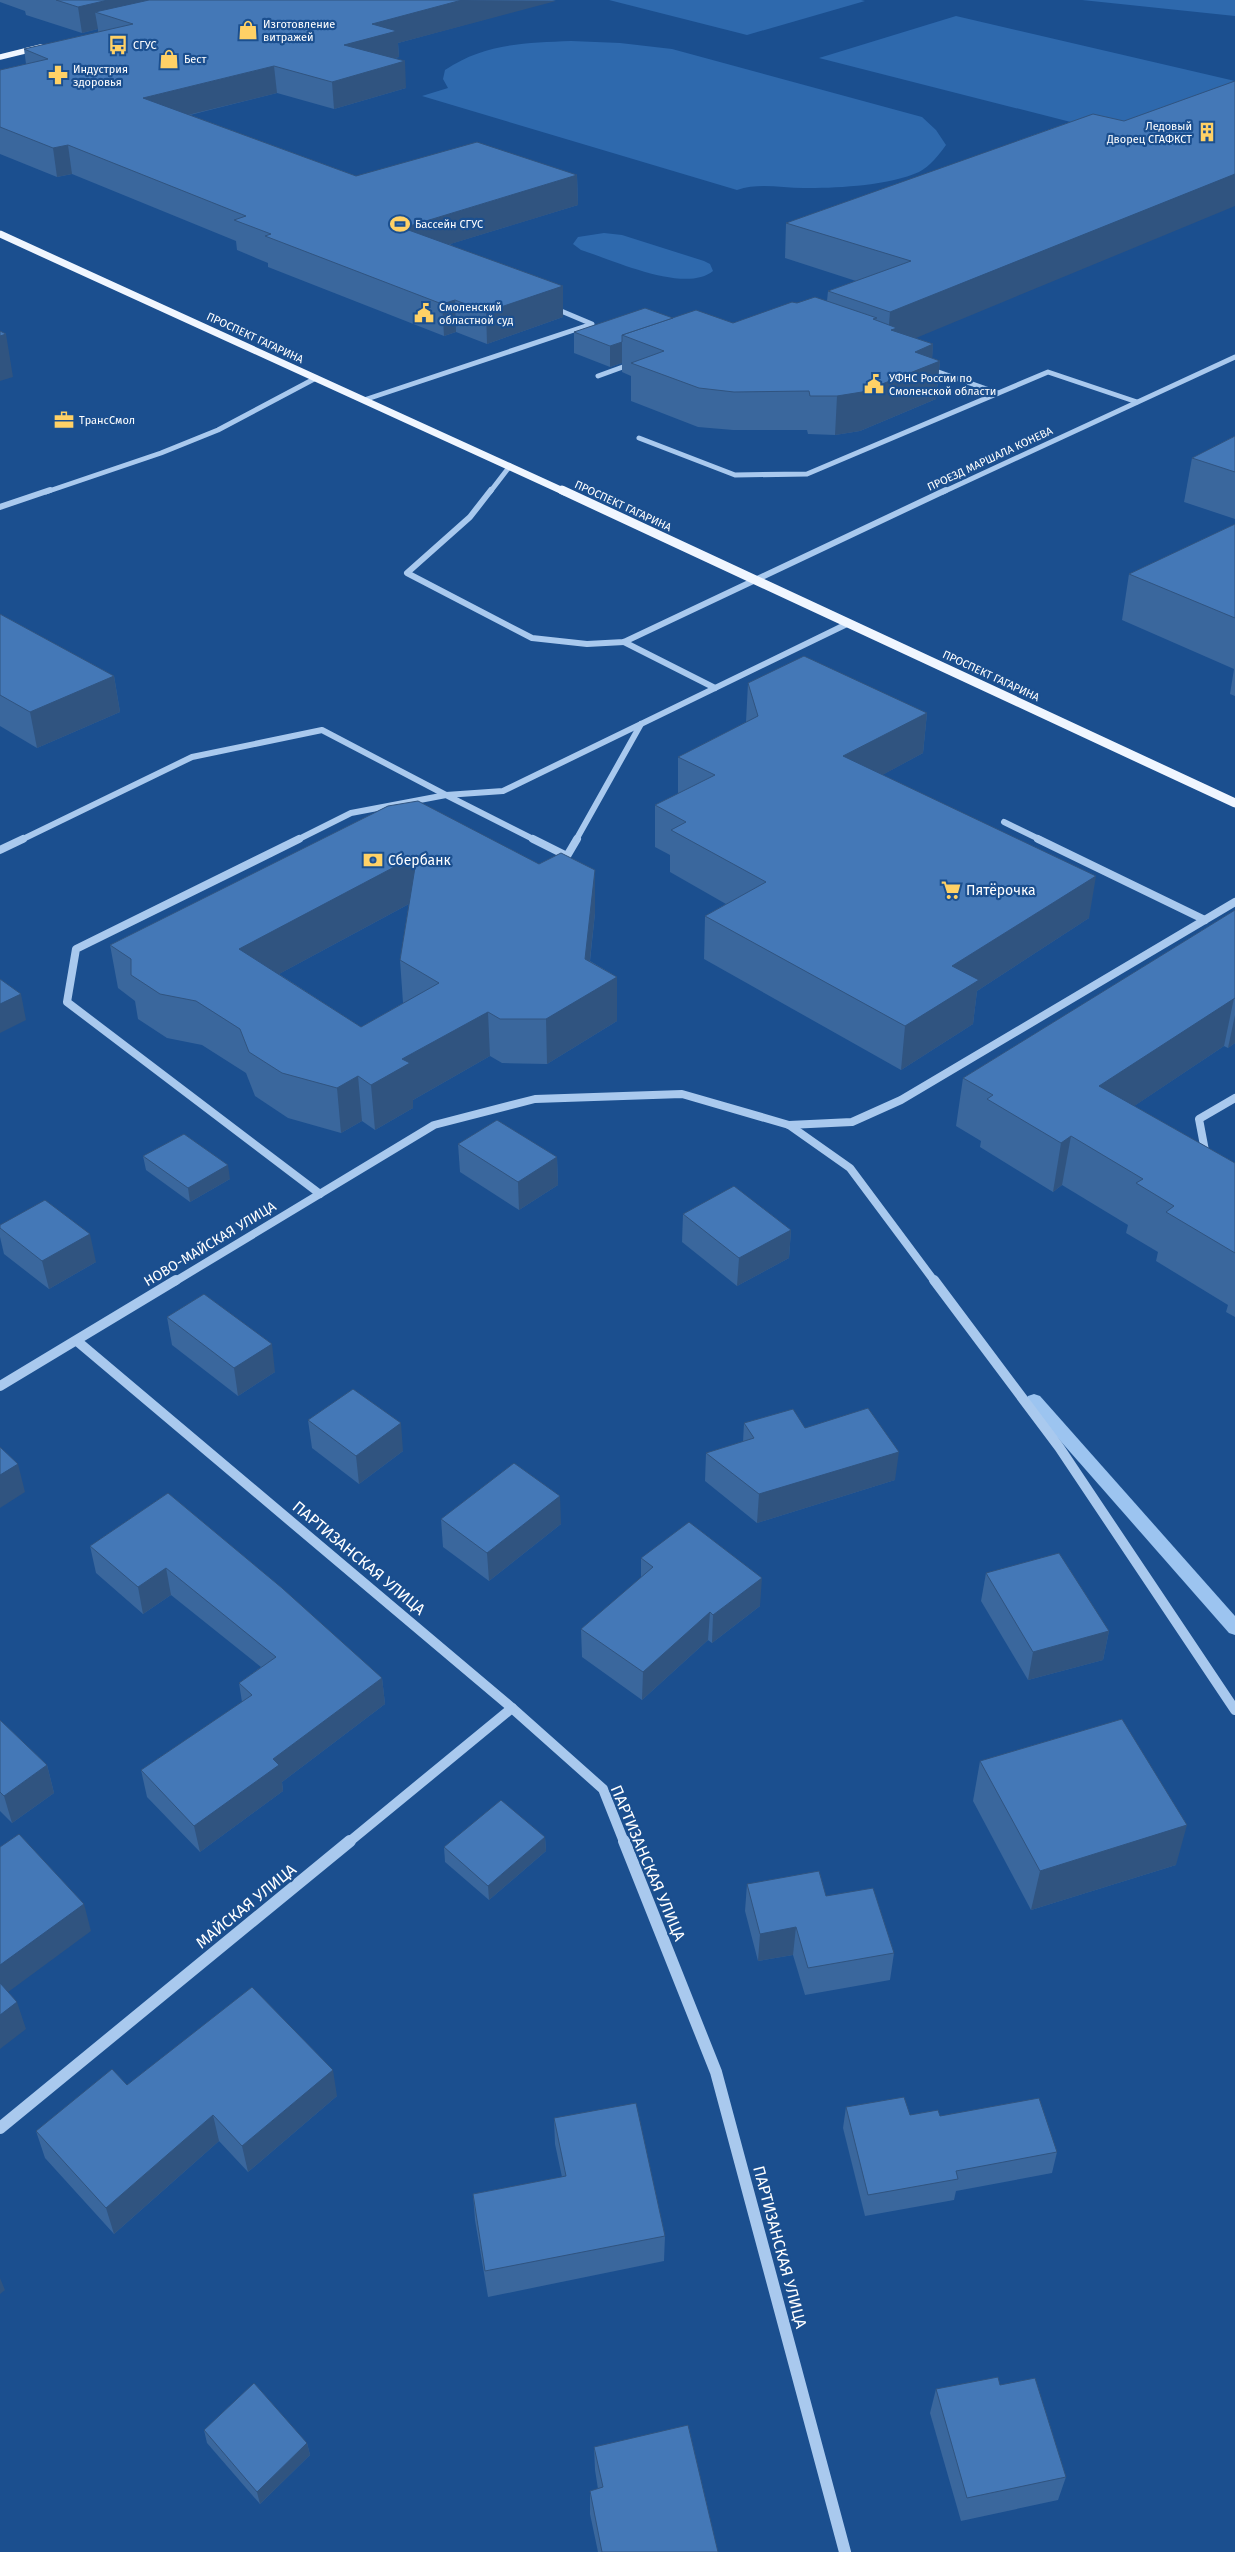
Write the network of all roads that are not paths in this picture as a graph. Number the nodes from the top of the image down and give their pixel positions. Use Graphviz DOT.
graph roads {
  1 [pos="45,46"];
  2 [pos="0,57"];
  3 [pos="0,234"];
  4 [pos="548,306"];
  5 [pos="1235,358"];
  6 [pos="636,363"];
  7 [pos="924,367"];
  8 [pos="598,376"];
  9 [pos="316,378"];
  10 [pos="998,393"];
  11 [pos="364,400"];
  12 [pos="1137,402"];
  13 [pos="639,438"];
  14 [pos="510,466"];
  15 [pos="0,507"];
  16 [pos="754,579"];
  17 [pos="849,623"];
  18 [pos="624,642"];
  19 [pos="715,688"];
  20 [pos="641,724"];
  21 [pos="446,795"];
  22 [pos="1235,802"];
  23 [pos="1004,822"];
  24 [pos="0,850"];
  25 [pos="1235,902"];
  26 [pos="1205,920"];
  27 [pos="1235,1098"];
  28 [pos="789,1125"];
  29 [pos="1208,1166"];
  30 [pos="320,1194"];
  31 [pos="76,1341"];
  32 [pos="0,1386"];
  33 [pos="512,1708"];
  34 [pos="1235,1710"];
  35 [pos="0,2128"];
  36 [pos="845,2552"];
  1 -- 2 [label="main road"];
  3 -- 9 [label="main road, ПРОСПЕКТ ГАГАРИНА"];
  4 -- 11 [label="street"];
  5 -- 12 [label="street, ПРОЕЗД МАРШАЛА КОНЕВА"];
  6 -- 8 [label="street"];
  7 -- 10 [label="street"];
  9 -- 11 [label="main road, ПРОСПЕКТ ГАГАРИНА"];
  9 -- 15 [label="street"];
  10 -- 12 [label="street"];
  10 -- 13 [label="street"];
  11 -- 14 [label="main road, ПРОСПЕКТ ГАГАРИНА"];
  12 -- 16 [label="street, ПРОЕЗД МАРШАЛА КОНЕВА"];
  14 -- 16 [label="main road, ПРОСПЕКТ ГАГАРИНА"];
  14 -- 18 [label="street"];
  16 -- 17 [label="main road, ПРОСПЕКТ ГАГАРИНА"];
  16 -- 18 [label="street, ПРОЕЗД МАРШАЛА КОНЕВА"];
  17 -- 19 [label="street"];
  17 -- 22 [label="main road, ПРОСПЕКТ ГАГАРИНА"];
  18 -- 19 [label="street"];
  19 -- 20 [label="street"];
  20 -- 21 [label="street"];
  20 -- 21 [label="street"];
  21 -- 24 [label="street"];
  21 -- 30 [label="street"];
  23 -- 26 [label="street"];
  25 -- 26 [label="street"];
  26 -- 28 [label="street"];
  27 -- 29 [label="street"];
  28 -- 30 [label="street, НОВО-МАЙСКАЯ УЛИЦА"];
  28 -- 34 [label="street"];
  30 -- 31 [label="street, НОВО-МАЙСКАЯ УЛИЦА"];
  31 -- 32 [label="street, НОВО-МАЙСКАЯ УЛИЦА"];
  31 -- 33 [label="street, ПАРТИЗАНСКАЯ УЛИЦА"];
  33 -- 35 [label="street, МАЙСКАЯ УЛИЦА"];
  33 -- 36 [label="street, ПАРТИЗАНСКАЯ УЛИЦА"];
}
